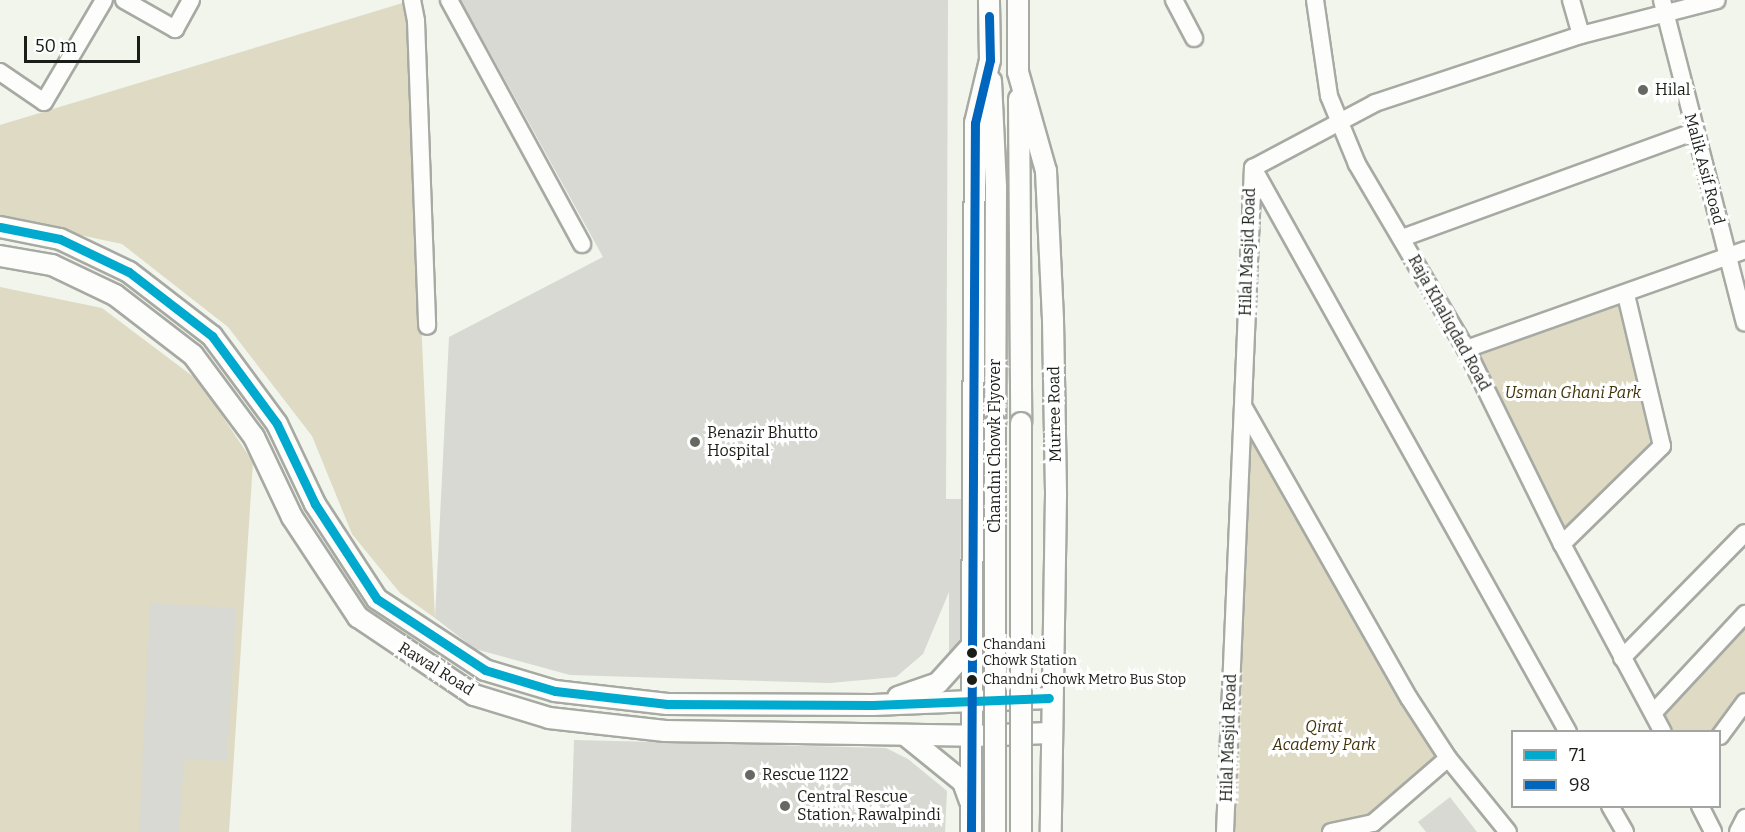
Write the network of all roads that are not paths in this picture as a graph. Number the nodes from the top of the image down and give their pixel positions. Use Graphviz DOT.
graph roads {
  1 [pos="104,0"];
  2 [pos="124,0"];
  3 [pos="191,0"];
  4 [pos="412,0"];
  5 [pos="449,0"];
  6 [pos="989,0"];
  7 [pos="1018,0"];
  8 [pos="1174,0"];
  9 [pos="1571,0"];
  10 [pos="1717,0"];
  11 [pos="1318,1"];
  12 [pos="1663,7"];
  13 [pos="1581,35"];
  14 [pos="1194,38"];
  15 [pos="990,60"];
  16 [pos="0,72"];
  17 [pos="1018,72"];
  18 [pos="1338,120"];
  19 [pos="1693,132"];
  20 [pos="1253,168"];
  21 [pos="0,227"];
  22 [pos="1402,238"];
  23 [pos="582,244"];
  24 [pos="1745,250"];
  25 [pos="0,256"];
  26 [pos="1728,256"];
  27 [pos="1626,295"];
  28 [pos="1745,323"];
  29 [pos="427,326"];
  30 [pos="1466,349"];
  31 [pos="1243,406"];
  32 [pos="1745,532"];
  33 [pos="1562,544"];
  34 [pos="1745,614"];
  35 [pos="974,643"];
  36 [pos="1622,658"];
  37 [pos="1049,698"];
  38 [pos="975,700"];
  39 [pos="1745,702"];
  40 [pos="873,705"];
  41 [pos="1654,712"];
  42 [pos="1567,730"];
  43 [pos="1662,730"];
  44 [pos="1049,733"];
  45 [pos="1721,733"];
  46 [pos="905,735"];
  47 [pos="975,736"];
  48 [pos="1448,758"];
  49 [pos="971,806"];
  50 [pos="1611,808"];
  51 [pos="1701,808"];
  52 [pos="1745,818"];
  53 [pos="971,832"];
  54 [pos="995,832"];
  55 [pos="1021,832"];
  56 [pos="1051,832"];
  57 [pos="1225,832"];
  58 [pos="1331,832"];
  59 [pos="1508,832"];
  60 [pos="1624,832"];
  61 [pos="1713,832"];
  62 [pos="1738,832"];
  1 -- 16 [label="street"];
  2 -- 3 [label="street"];
  4 -- 29 [label="street"];
  5 -- 23 [label="street"];
  6 -- 15 [label="main road"];
  7 -- 17 [label="main road, Murree Road"];
  8 -- 14 [label="street"];
  9 -- 13 [label="street"];
  10 -- 12 [label="street, Hilal Masjid Road"];
  11 -- 18 [label="street, Raja Khaliqdad Road"];
  12 -- 13 [label="street, Hilal Masjid Road"];
  12 -- 19 [label="street, Malik Asif Road"];
  13 -- 18 [label="street, Hilal Masjid Road"];
  15 -- 35 [label="main road"];
  15 -- 54 [label="main road, Chandni Chowk Flyover, bridge"];
  17 -- 37 [label="main road, Murree Road"];
  17 -- 55 [label="main road, Chandni Chowk Flyover, bridge"];
  18 -- 20 [label="street, Hilal Masjid Road"];
  18 -- 22 [label="street, Raja Khaliqdad Road"];
  19 -- 22 [label="street"];
  19 -- 26 [label="street, Malik Asif Road"];
  20 -- 31 [label="street, Hilal Masjid Road"];
  20 -- 42 [label="street"];
  21 -- 40 [label="main road, Rawal Road"];
  22 -- 30 [label="street, Raja Khaliqdad Road"];
  24 -- 26 [label="street"];
  25 -- 46 [label="main road, Rawal Road"];
  26 -- 27 [label="street"];
  26 -- 28 [label="street, Malik Asif Road"];
  27 -- 30 [label="street"];
  27 -- 33 [label="street"];
  30 -- 33 [label="street, Raja Khaliqdad Road"];
  31 -- 48 [label="street"];
  31 -- 57 [label="street, Hilal Masjid Road"];
  32 -- 36 [label="street"];
  33 -- 36 [label="street, Raja Khaliqdad Road"];
  34 -- 41 [label="street"];
  35 -- 38 [label="main road"];
  35 -- 40 [label="main road"];
  36 -- 41 [label="street, Raja Khaliqdad Road"];
  37 -- 38 [label="main road, Rawal Road"];
  37 -- 44 [label="main road, Murree Road"];
  38 -- 40 [label="main road, Rawal Road"];
  38 -- 47 [label="main road"];
  39 -- 45 [label="street"];
  41 -- 43 [label="street, Raja Khaliqdad Road"];
  44 -- 47 [label="main road, Rawal Road"];
  44 -- 56 [label="main road, Murree Road"];
  46 -- 47 [label="main road, Rawal Road"];
  46 -- 49 [label="main road"];
  47 -- 49 [label="main road"];
  48 -- 58 [label="street"];
  48 -- 59 [label="street"];
  49 -- 53 [label="main road"];
  50 -- 60 [label="street"];
  51 -- 61 [label="street"];
  52 -- 62 [label="street"];
}
